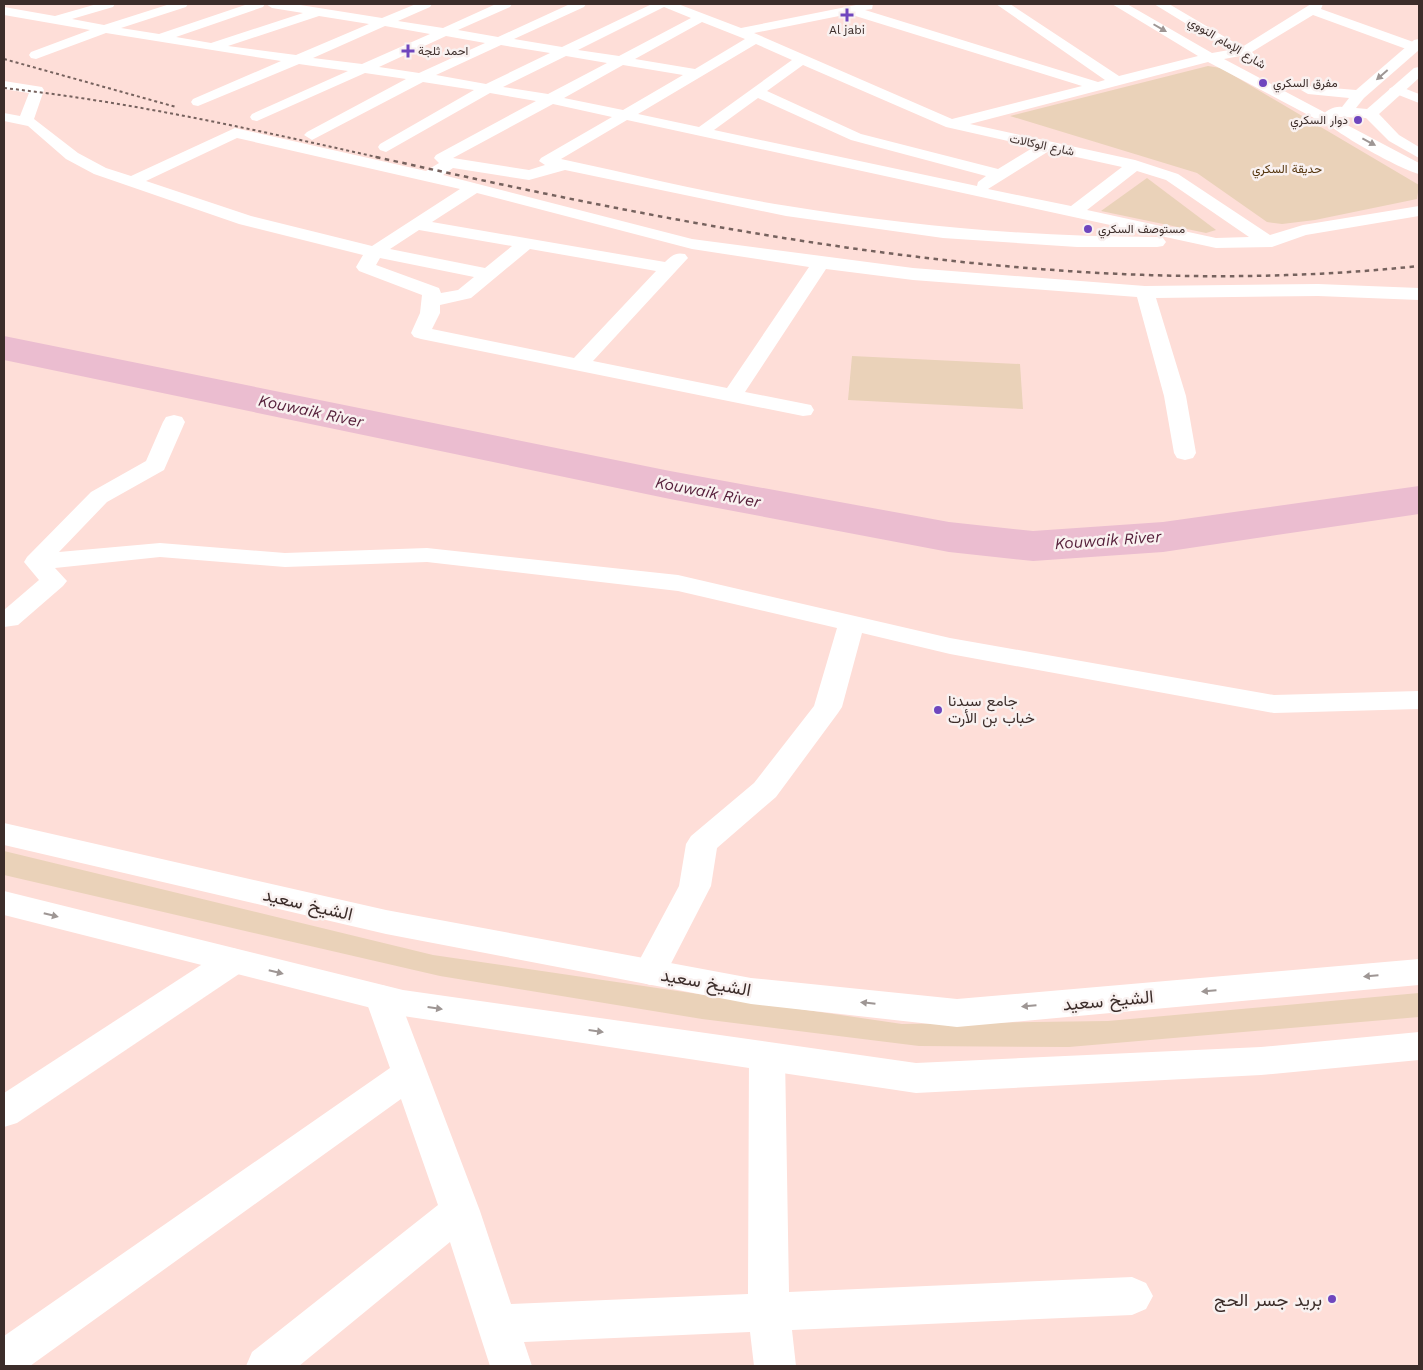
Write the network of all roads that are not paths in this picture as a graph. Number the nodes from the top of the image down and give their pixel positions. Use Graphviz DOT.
graph roads {
  1 [pos="42,4"];
  2 [pos="109,4"];
  3 [pos="182,4"];
  4 [pos="259,4"];
  5 [pos="272,4"];
  6 [pos="345,4"];
  7 [pos="426,4"];
  8 [pos="506,4"];
  9 [pos="580,4"];
  10 [pos="661,4"];
  11 [pos="880,4"];
  12 [pos="1002,4"];
  13 [pos="1118,4"];
  14 [pos="1162,4"];
  15 [pos="691,7"];
  16 [pos="1314,7"];
  17 [pos="850,10"];
  18 [pos="8,12"];
  19 [pos="319,12"];
  20 [pos="55,20"];
  21 [pos="381,23"];
  22 [pos="104,29"];
  23 [pos="442,31"];
  24 [pos="747,35"];
  25 [pos="158,38"];
  26 [pos="499,41"];
  27 [pos="1417,45"];
  28 [pos="210,47"];
  29 [pos="562,50"];
  30 [pos="1243,52"];
  31 [pos="36,55"];
  32 [pos="1210,57"];
  33 [pos="294,59"];
  34 [pos="802,59"];
  35 [pos="620,61"];
  36 [pos="1259,62"];
  37 [pos="362,68"];
  38 [pos="1419,71"];
  39 [pos="696,72"];
  40 [pos="421,76"];
  41 [pos="1116,82"];
  42 [pos="4,85"];
  43 [pos="1096,86"];
  44 [pos="489,88"];
  45 [pos="1396,89"];
  46 [pos="757,92"];
  47 [pos="1360,95"];
  48 [pos="550,99"];
  49 [pos="1419,99"];
  50 [pos="198,102"];
  51 [pos="1346,111"];
  52 [pos="1370,114"];
  53 [pos="621,116"];
  54 [pos="4,117"];
  55 [pos="256,117"];
  56 [pos="26,121"];
  57 [pos="1334,122"];
  58 [pos="951,124"];
  59 [pos="700,133"];
  60 [pos="312,135"];
  61 [pos="1046,146"];
  62 [pos="386,147"];
  63 [pos="1416,148"];
  64 [pos="450,164"];
  65 [pos="564,164"];
  66 [pos="1135,165"];
  67 [pos="1419,169"];
  68 [pos="1000,175"];
  69 [pos="429,176"];
  70 [pos="131,182"];
  71 [pos="472,189"];
  72 [pos="974,191"];
  73 [pos="1419,211"];
  74 [pos="1074,212"];
  75 [pos="1419,223"];
  76 [pos="418,225"];
  77 [pos="1268,242"];
  78 [pos="527,243"];
  79 [pos="1216,243"];
  80 [pos="692,244"];
  81 [pos="374,252"];
  82 [pos="821,263"];
  83 [pos="670,268"];
  84 [pos="488,274"];
  85 [pos="1146,292"];
  86 [pos="1419,294"];
  87 [pos="431,301"];
  88 [pos="578,365"];
  89 [pos="732,396"];
  90 [pos="803,410"];
  91 [pos="174,422"];
  92 [pos="1185,453"];
  93 [pos="36,562"];
  94 [pos="4,619"];
  95 [pos="852,622"];
  96 [pos="1419,700"];
  97 [pos="4,834"];
  98 [pos="4,903"];
  99 [pos="233,961"];
  100 [pos="650,972"];
  101 [pos="1419,972"];
  102 [pos="382,998"];
  103 [pos="1419,1046"];
  104 [pos="767,1056"];
  105 [pos="410,1073"];
  106 [pos="4,1112"];
  107 [pos="460,1211"];
  108 [pos="1132,1296"];
  109 [pos="769,1312"];
  110 [pos="497,1324"];
  111 [pos="4,1360"];
  112 [pos="267,1366"];
  113 [pos="511,1366"];
  114 [pos="775,1366"];
  1 -- 18 [label="street"];
  2 -- 20 [label="street"];
  3 -- 22 [label="street"];
  4 -- 25 [label="street"];
  5 -- 19 [label="street"];
  6 -- 19 [label="street"];
  7 -- 21 [label="street"];
  8 -- 23 [label="street"];
  9 -- 26 [label="street"];
  10 -- 29 [label="street"];
  11 -- 17 [label="street"];
  12 -- 41 [label="street"];
  13 -- 32 [label="street, one-way"];
  14 -- 30 [label="street, شارع الإمام النووي"];
  15 -- 24 [label="street, شارع الوكالات"];
  15 -- 35 [label="street"];
  16 -- 27 [label="street"];
  16 -- 30 [label="street"];
  17 -- 24 [label="street"];
  17 -- 43 [label="street"];
  18 -- 20 [label="street"];
  19 -- 21 [label="street"];
  19 -- 28 [label="street"];
  20 -- 22 [label="street"];
  21 -- 23 [label="street"];
  21 -- 33 [label="street"];
  22 -- 25 [label="street"];
  22 -- 31 [label="street"];
  23 -- 26 [label="street"];
  23 -- 37 [label="street"];
  24 -- 34 [label="street, شارع الوكالات"];
  24 -- 39 [label="street"];
  25 -- 28 [label="street"];
  26 -- 29 [label="street"];
  26 -- 40 [label="street"];
  27 -- 47 [label="street, one-way"];
  28 -- 33 [label="street"];
  29 -- 35 [label="street"];
  29 -- 44 [label="street"];
  30 -- 32 [label="street"];
  30 -- 36 [label="street, شارع الإمام النووي"];
  32 -- 41 [label="street"];
  32 -- 57 [label="street"];
  33 -- 37 [label="street"];
  33 -- 50 [label="street"];
  34 -- 46 [label="street"];
  34 -- 58 [label="street, شارع الوكالات"];
  35 -- 39 [label="street"];
  35 -- 48 [label="street"];
  37 -- 40 [label="street"];
  37 -- 55 [label="street"];
  38 -- 45 [label="street"];
  39 -- 53 [label="street"];
  40 -- 44 [label="street"];
  40 -- 60 [label="street"];
  41 -- 43 [label="street"];
  42 -- 56 [label="street"];
  43 -- 58 [label="street"];
  44 -- 48 [label="street"];
  44 -- 62 [label="street"];
  45 -- 49 [label="street"];
  45 -- 52 [label="street"];
  46 -- 59 [label="street"];
  46 -- 68 [label="street"];
  47 -- 51 [label="street"];
  47 -- 51 [label="street"];
  48 -- 53 [label="street"];
  48 -- 64 [label="street"];
  51 -- 52 [label="street"];
  51 -- 57 [label="street"];
  52 -- 63 [label="street"];
  53 -- 59 [label="street"];
  53 -- 65 [label="street"];
  54 -- 56 [label="street"];
  56 -- 70 [label="street"];
  57 -- 67 [label="street, one-way"];
  58 -- 61 [label="street, شارع الوكالات"];
  59 -- 72 [label="street"];
  61 -- 66 [label="street, شارع الوكالات"];
  61 -- 68 [label="street"];
  64 -- 65 [label="street"];
  64 -- 69 [label="street"];
  65 -- 79 [label="street"];
  66 -- 74 [label="street"];
  66 -- 77 [label="street, شارع الوكالات"];
  68 -- 72 [label="street"];
  69 -- 70 [label="street"];
  69 -- 71 [label="street"];
  70 -- 81 [label="street"];
  71 -- 76 [label="street"];
  71 -- 80 [label="street"];
  72 -- 74 [label="street"];
  73 -- 77 [label="street"];
  74 -- 79 [label="street"];
  75 -- 77 [label="street"];
  76 -- 78 [label="street"];
  76 -- 81 [label="street"];
  77 -- 79 [label="street"];
  78 -- 83 [label="street"];
  78 -- 84 [label="street"];
  80 -- 82 [label="street"];
  80 -- 83 [label="street"];
  81 -- 84 [label="street"];
  81 -- 87 [label="street"];
  82 -- 85 [label="street"];
  82 -- 89 [label="street"];
  83 -- 88 [label="street"];
  84 -- 87 [label="street"];
  85 -- 86 [label="street"];
  85 -- 92 [label="street"];
  87 -- 88 [label="street"];
  88 -- 89 [label="street"];
  89 -- 90 [label="street"];
  91 -- 93 [label="street"];
  93 -- 94 [label="street"];
  93 -- 95 [label="street"];
  95 -- 96 [label="street"];
  95 -- 100 [label="street"];
  97 -- 100 [label="street, الشيخ سعيد"];
  98 -- 99 [label="street, one-way"];
  99 -- 102 [label="street, one-way"];
  99 -- 106 [label="street"];
  101 -- 100 [label="street, الشيخ سعيد, one-way"];
  102 -- 104 [label="street, one-way"];
  102 -- 105 [label="street"];
  103 -- 104 [label="street"];
  104 -- 109 [label="street"];
  105 -- 107 [label="street"];
  105 -- 111 [label="street"];
  107 -- 110 [label="street"];
  107 -- 112 [label="street"];
  108 -- 109 [label="street"];
  109 -- 110 [label="street"];
  109 -- 114 [label="street"];
  110 -- 113 [label="street"];
}
